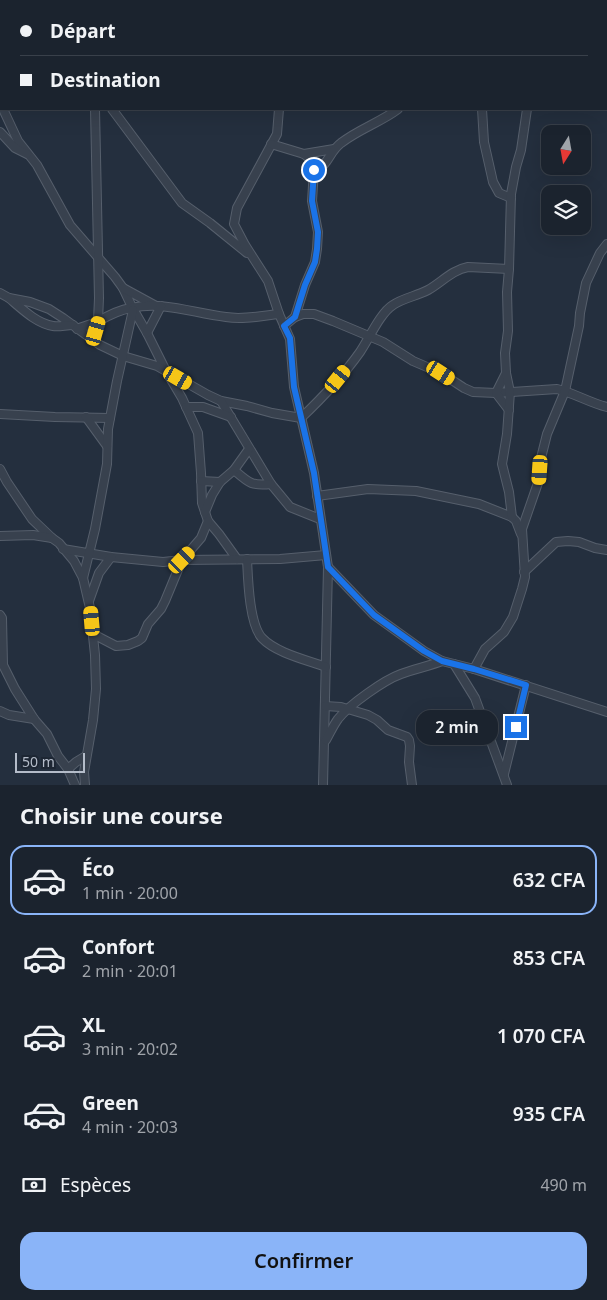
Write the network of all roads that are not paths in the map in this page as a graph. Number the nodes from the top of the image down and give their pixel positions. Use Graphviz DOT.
graph roads {
  1 [pos="3,110"];
  2 [pos="95,110"];
  3 [pos="113,110"];
  4 [pos="279,110"];
  5 [pos="397,110"];
  6 [pos="482,110"];
  7 [pos="528,110"];
  8 [pos="8,120"];
  9 [pos="0,123"];
  10 [pos="0,132"];
  11 [pos="271,144"];
  12 [pos="334,149"];
  13 [pos="304,154"];
  14 [pos="29,155"];
  15 [pos="314,177"];
  16 [pos="511,198"];
  17 [pos="607,244"];
  18 [pos="254,259"];
  19 [pos="99,260"];
  20 [pos="509,269"];
  21 [pos="123,288"];
  22 [pos="0,293"];
  23 [pos="9,298"];
  24 [pos="159,306"];
  25 [pos="133,309"];
  26 [pos="279,314"];
  27 [pos="295,317"];
  28 [pos="98,321"];
  29 [pos="284,326"];
  30 [pos="75,327"];
  31 [pos="147,333"];
  32 [pos="369,337"];
  33 [pos="93,341"];
  34 [pos="123,356"];
  35 [pos="166,371"];
  36 [pos="506,373"];
  37 [pos="194,387"];
  38 [pos="565,391"];
  39 [pos="510,392"];
  40 [pos="496,393"];
  41 [pos="182,398"];
  42 [pos="221,402"];
  43 [pos="186,407"];
  44 [pos="607,407"];
  45 [pos="509,410"];
  46 [pos="0,414"];
  47 [pos="86,417"];
  48 [pos="231,417"];
  49 [pos="110,418"];
  50 [pos="301,418"];
  51 [pos="108,446"];
  52 [pos="250,449"];
  53 [pos="0,469"];
  54 [pos="234,470"];
  55 [pos="202,481"];
  56 [pos="220,482"];
  57 [pos="271,484"];
  58 [pos="317,496"];
  59 [pos="205,512"];
  60 [pos="320,519"];
  61 [pos="514,519"];
  62 [pos="208,521"];
  63 [pos="525,521"];
  64 [pos="0,536"];
  65 [pos="522,536"];
  66 [pos="52,538"];
  67 [pos="524,545"];
  68 [pos="63,549"];
  69 [pos="607,550"];
  70 [pos="90,553"];
  71 [pos="326,556"];
  72 [pos="111,557"];
  73 [pos="237,559"];
  74 [pos="247,559"];
  75 [pos="182,560"];
  76 [pos="536,560"];
  77 [pos="328,567"];
  78 [pos="524,572"];
  79 [pos="83,578"];
  80 [pos="89,601"];
  81 [pos="0,615"];
  82 [pos="93,634"];
  83 [pos="442,661"];
  84 [pos="454,664"];
  85 [pos="326,667"];
  86 [pos="474,669"];
  87 [pos="526,685"];
  88 [pos="325,706"];
  89 [pos="348,709"];
  90 [pos="0,711"];
  91 [pos="607,711"];
  92 [pos="34,719"];
  93 [pos="325,742"];
  94 [pos="86,756"];
  95 [pos="85,765"];
  96 [pos="68,769"];
  97 [pos="504,774"];
  98 [pos="74,783"];
  99 [pos="84,785"];
  100 [pos="323,785"];
  101 [pos="412,785"];
  102 [pos="508,785"];
  1 -- 8 [label="street"];
  2 -- 19 [label="street"];
  3 -- 18 [label="street"];
  4 -- 11 [label="street"];
  5 -- 12 [label="street"];
  6 -- 16 [label="street"];
  7 -- 16 [label="street"];
  8 -- 9 [label="street"];
  8 -- 14 [label="street"];
  10 -- 14 [label="street"];
  11 -- 13 [label="street"];
  11 -- 18 [label="street"];
  12 -- 13 [label="street"];
  12 -- 15 [label="street"];
  13 -- 15 [label="street"];
  14 -- 19 [label="street"];
  15 -- 27 [label="street"];
  16 -- 20 [label="street"];
  17 -- 38 [label="street"];
  18 -- 26 [label="street"];
  19 -- 21 [label="street"];
  19 -- 28 [label="street"];
  20 -- 32 [label="street"];
  20 -- 36 [label="street"];
  21 -- 24 [label="street"];
  21 -- 25 [label="street"];
  22 -- 23 [label="street"];
  23 -- 30 [label="street"];
  23 -- 30 [label="street"];
  24 -- 25 [label="street"];
  24 -- 26 [label="street"];
  24 -- 31 [label="street"];
  25 -- 28 [label="street"];
  25 -- 31 [label="street"];
  25 -- 34 [label="street"];
  26 -- 29 [label="street"];
  27 -- 29 [label="street"];
  27 -- 32 [label="street"];
  28 -- 30 [label="street"];
  28 -- 33 [label="street"];
  29 -- 50 [label="street"];
  30 -- 33 [label="street"];
  31 -- 35 [label="street"];
  32 -- 40 [label="street"];
  32 -- 50 [label="street"];
  33 -- 34 [label="street"];
  34 -- 35 [label="street"];
  34 -- 49 [label="street"];
  35 -- 37 [label="street"];
  35 -- 41 [label="street"];
  36 -- 39 [label="street"];
  36 -- 40 [label="street"];
  37 -- 41 [label="street"];
  37 -- 42 [label="street"];
  38 -- 39 [label="street"];
  38 -- 44 [label="street"];
  38 -- 63 [label="street"];
  39 -- 40 [label="street"];
  39 -- 45 [label="street"];
  40 -- 45 [label="street"];
  41 -- 43 [label="street"];
  42 -- 48 [label="street"];
  42 -- 50 [label="street"];
  43 -- 48 [label="street"];
  43 -- 55 [label="street"];
  45 -- 61 [label="street"];
  46 -- 47 [label="street"];
  47 -- 49 [label="street"];
  47 -- 51 [label="street"];
  48 -- 52 [label="street"];
  49 -- 51 [label="street"];
  50 -- 58 [label="street"];
  51 -- 70 [label="street"];
  52 -- 54 [label="street"];
  52 -- 57 [label="street"];
  53 -- 66 [label="street"];
  54 -- 56 [label="street"];
  54 -- 57 [label="street"];
  55 -- 56 [label="street"];
  55 -- 59 [label="street"];
  56 -- 59 [label="street"];
  57 -- 60 [label="street"];
  58 -- 60 [label="street"];
  58 -- 61 [label="street"];
  59 -- 62 [label="street"];
  60 -- 71 [label="street"];
  61 -- 63 [label="street"];
  61 -- 65 [label="street"];
  62 -- 73 [label="street"];
  62 -- 75 [label="street"];
  63 -- 65 [label="street"];
  64 -- 66 [label="street"];
  65 -- 67 [label="street"];
  66 -- 68 [label="street"];
  67 -- 76 [label="street"];
  67 -- 78 [label="street"];
  68 -- 70 [label="street"];
  68 -- 79 [label="street"];
  69 -- 76 [label="street"];
  70 -- 72 [label="street"];
  70 -- 79 [label="street"];
  71 -- 74 [label="street"];
  71 -- 77 [label="street"];
  72 -- 75 [label="street"];
  72 -- 80 [label="street"];
  73 -- 74 [label="street"];
  73 -- 75 [label="street"];
  74 -- 85 [label="street"];
  75 -- 82 [label="street"];
  76 -- 78 [label="street"];
  77 -- 83 [label="street"];
  77 -- 85 [label="street"];
  78 -- 86 [label="street"];
  79 -- 80 [label="street"];
  80 -- 82 [label="street"];
  81 -- 92 [label="street"];
  82 -- 94 [label="street"];
  83 -- 84 [label="street"];
  83 -- 89 [label="street"];
  84 -- 86 [label="street"];
  84 -- 97 [label="street"];
  85 -- 88 [label="street"];
  86 -- 87 [label="street"];
  87 -- 91 [label="street"];
  87 -- 97 [label="street"];
  88 -- 89 [label="street"];
  88 -- 93 [label="street"];
  89 -- 93 [label="street"];
  89 -- 101 [label="street"];
  90 -- 92 [label="street"];
  92 -- 96 [label="street"];
  93 -- 100 [label="street"];
  94 -- 95 [label="street"];
  94 -- 96 [label="street"];
  95 -- 98 [label="street"];
  95 -- 99 [label="street"];
  96 -- 98 [label="street"];
  97 -- 102 [label="street"];
}
